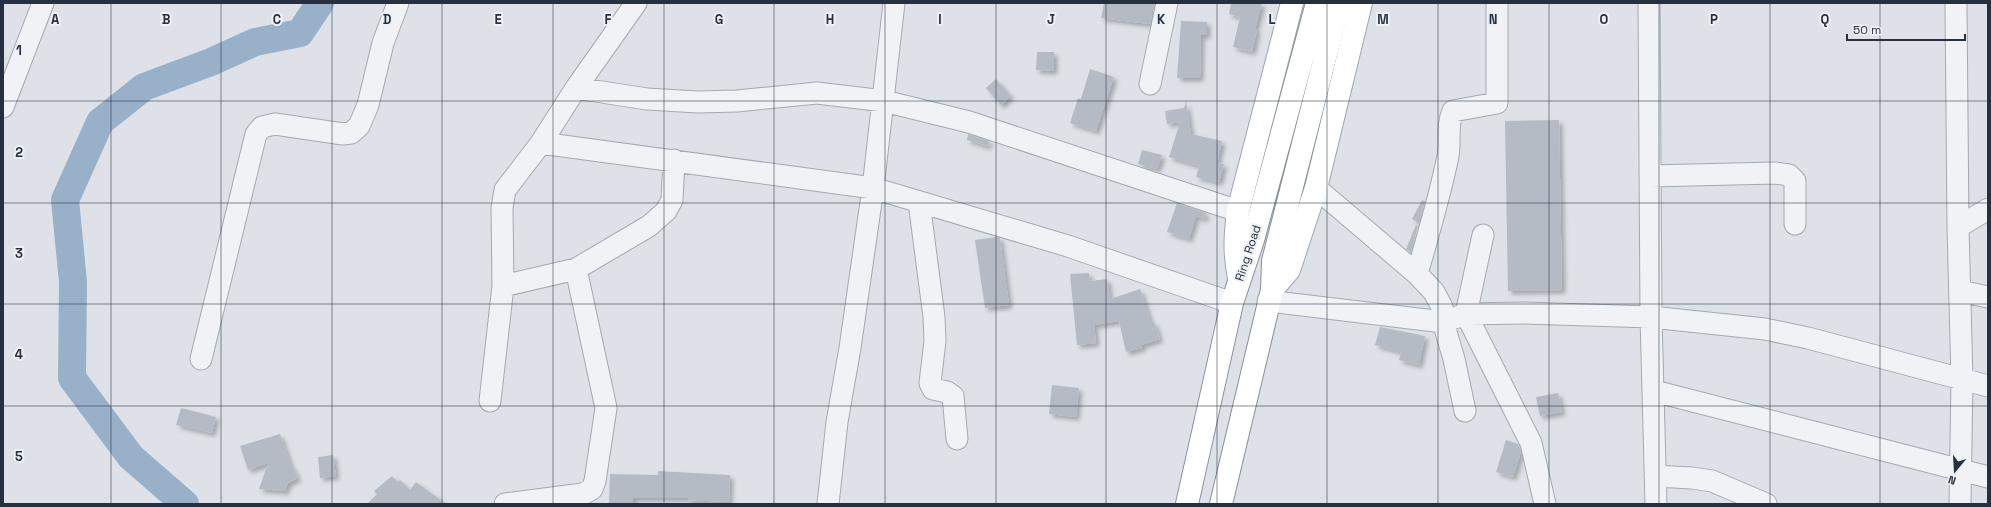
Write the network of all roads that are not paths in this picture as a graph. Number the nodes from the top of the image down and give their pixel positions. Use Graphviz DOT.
graph roads {
  1 [pos="43,3"];
  2 [pos="398,3"];
  3 [pos="636,3"];
  4 [pos="894,3"];
  5 [pos="1167,3"];
  6 [pos="1292,3"];
  7 [pos="1317,3"];
  8 [pos="1339,3"];
  9 [pos="1361,3"];
  10 [pos="1497,3"];
  11 [pos="1649,3"];
  12 [pos="1956,3"];
  13 [pos="1150,84"];
  14 [pos="576,88"];
  15 [pos="884,101"];
  16 [pos="3,107"];
  17 [pos="541,143"];
  18 [pos="674,160"];
  19 [pos="1650,176"];
  20 [pos="873,188"];
  21 [pos="1316,188"];
  22 [pos="919,202"];
  23 [pos="1988,209"];
  24 [pos="1238,211"];
  25 [pos="1795,224"];
  26 [pos="1958,227"];
  27 [pos="1483,235"];
  28 [pos="576,269"];
  29 [pos="1417,274"];
  30 [pos="1239,278"];
  31 [pos="503,286"];
  32 [pos="1960,291"];
  33 [pos="1270,296"];
  34 [pos="1988,297"];
  35 [pos="1232,303"];
  36 [pos="1466,314"];
  37 [pos="1651,317"];
  38 [pos="1443,322"];
  39 [pos="201,359"];
  40 [pos="1962,379"];
  41 [pos="1988,386"];
  42 [pos="1654,392"];
  43 [pos="490,401"];
  44 [pos="1465,411"];
  45 [pos="957,440"];
  46 [pos="1960,469"];
  47 [pos="1655,476"];
  48 [pos="1988,477"];
  49 [pos="505,504"];
  50 [pos="828,504"];
  51 [pos="1186,504"];
  52 [pos="1221,504"];
  53 [pos="1545,504"];
  54 [pos="1656,504"];
  55 [pos="1766,504"];
  56 [pos="1960,504"];
  1 -- 16 [label="street"];
  2 -- 39 [label="street"];
  3 -- 14 [label="street"];
  4 -- 15 [label="street"];
  5 -- 13 [label="street"];
  6 -- 24 [label="main road"];
  7 -- 30 [label="main road, Ring Road"];
  8 -- 33 [label="main road, Ring Road"];
  9 -- 21 [label="main road"];
  10 -- 29 [label="street"];
  11 -- 19 [label="street"];
  12 -- 26 [label="street"];
  14 -- 15 [label="street"];
  14 -- 17 [label="street"];
  15 -- 20 [label="street"];
  15 -- 24 [label="street"];
  17 -- 18 [label="street"];
  17 -- 31 [label="street"];
  18 -- 20 [label="street"];
  18 -- 28 [label="street"];
  19 -- 25 [label="street"];
  19 -- 37 [label="street"];
  20 -- 22 [label="street"];
  20 -- 50 [label="street"];
  21 -- 29 [label="street"];
  21 -- 33 [label="main road"];
  22 -- 35 [label="street"];
  22 -- 45 [label="street"];
  23 -- 26 [label="street"];
  24 -- 30 [label="main road"];
  26 -- 32 [label="street"];
  27 -- 36 [label="street"];
  28 -- 31 [label="street"];
  28 -- 49 [label="street"];
  29 -- 38 [label="street"];
  30 -- 35 [label="main road, Ring Road"];
  31 -- 43 [label="street"];
  32 -- 34 [label="street"];
  32 -- 40 [label="street"];
  33 -- 38 [label="street"];
  33 -- 52 [label="main road, Ring Road"];
  35 -- 51 [label="main road, Ring Road"];
  36 -- 37 [label="street"];
  36 -- 38 [label="street"];
  36 -- 53 [label="street"];
  37 -- 40 [label="street"];
  37 -- 42 [label="street"];
  38 -- 44 [label="street"];
  40 -- 41 [label="street"];
  40 -- 46 [label="street"];
  42 -- 46 [label="street"];
  42 -- 47 [label="street"];
  46 -- 48 [label="street"];
  46 -- 56 [label="street"];
  47 -- 54 [label="street"];
  47 -- 55 [label="street"];
}
